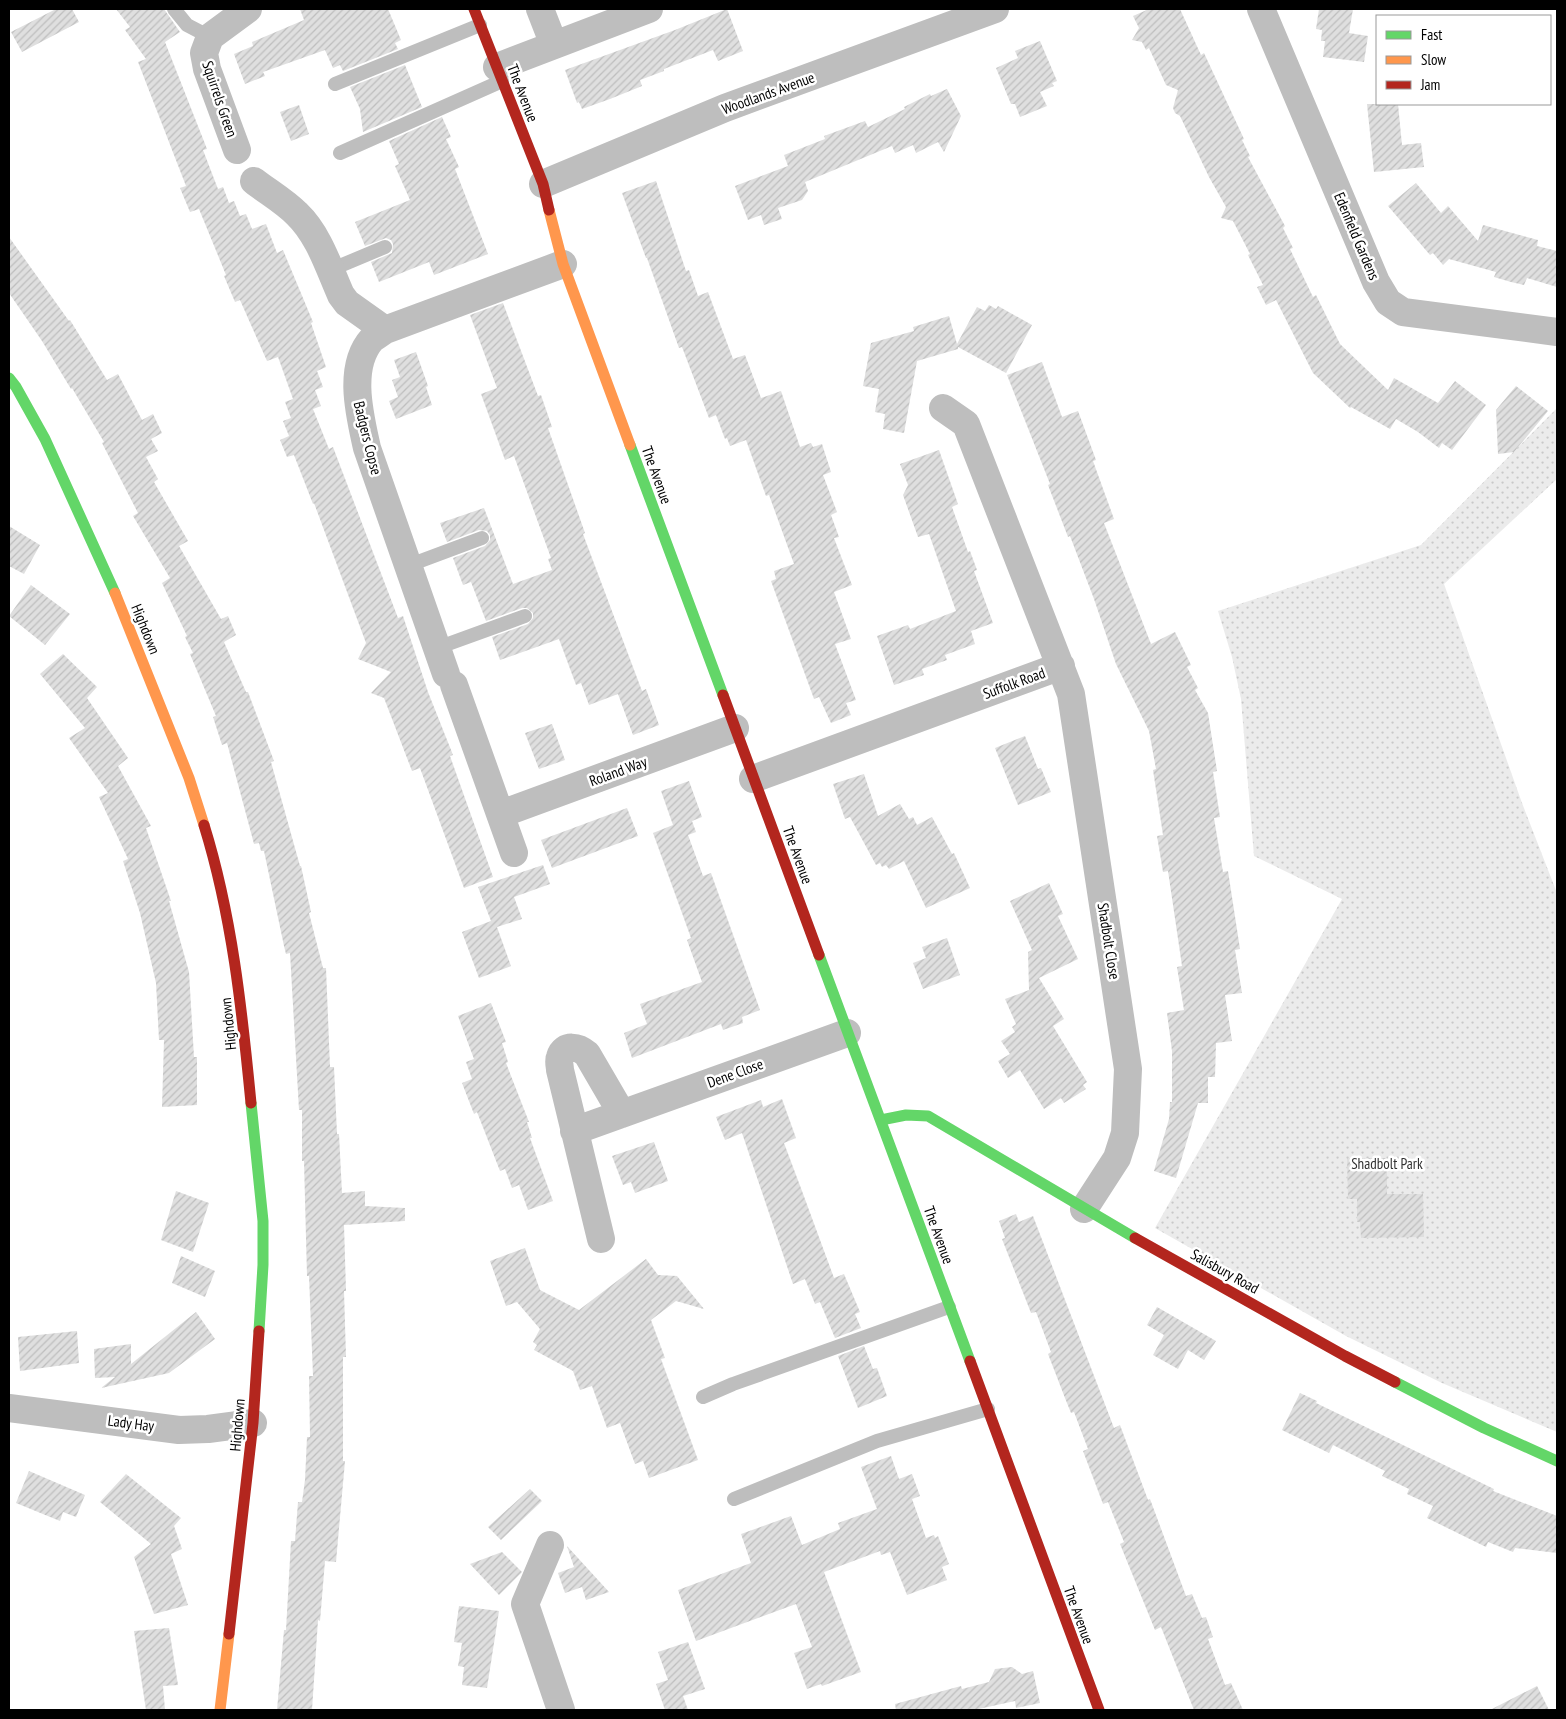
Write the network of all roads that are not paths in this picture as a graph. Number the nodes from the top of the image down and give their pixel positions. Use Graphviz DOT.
graph roads {
  1 [pos="174,9"];
  2 [pos="248,9"];
  3 [pos="474,9"];
  4 [pos="540,9"];
  5 [pos="649,9"];
  6 [pos="995,9"];
  7 [pos="1261,9"];
  8 [pos="480,25"];
  9 [pos="210,37"];
  10 [pos="554,46"];
  11 [pos="500,74"];
  12 [pos="335,84"];
  13 [pos="237,150"];
  14 [pos="340,153"];
  15 [pos="254,181"];
  16 [pos="543,184"];
  17 [pos="385,247"];
  18 [pos="563,264"];
  19 [pos="330,270"];
  20 [pos="385,330"];
  21 [pos="1557,332"];
  22 [pos="9,378"];
  23 [pos="943,408"];
  24 [pos="482,538"];
  25 [pos="407,566"];
  26 [pos="525,616"];
  27 [pos="437,648"];
  28 [pos="1061,666"];
  29 [pos="735,728"];
  30 [pos="753,778"];
  31 [pos="501,814"];
  32 [pos="514,853"];
  33 [pos="847,1033"];
  34 [pos="622,1114"];
  35 [pos="881,1120"];
  36 [pos="574,1131"];
  37 [pos="1084,1209"];
  38 [pos="601,1239"];
  39 [pos="949,1307"];
  40 [pos="703,1397"];
  41 [pos="9,1408"];
  42 [pos="988,1409"];
  43 [pos="253,1423"];
  44 [pos="1557,1461"];
  45 [pos="734,1499"];
  46 [pos="550,1545"];
  47 [pos="220,1710"];
  48 [pos="561,1710"];
  49 [pos="1099,1710"];
  1 -- 9 [label="lane"];
  2 -- 9 [label="street"];
  3 -- 8 [label="street, The Avenue"];
  4 -- 10 [label="street"];
  5 -- 10 [label="street"];
  6 -- 16 [label="street, Woodlands Avenue"];
  7 -- 21 [label="street, Edenfield Gardens"];
  8 -- 11 [label="street, The Avenue"];
  8 -- 12 [label="lane"];
  9 -- 13 [label="street, Squirrels Green"];
  10 -- 11 [label="street"];
  11 -- 14 [label="lane"];
  11 -- 16 [label="street, The Avenue"];
  15 -- 19 [label="street"];
  16 -- 18 [label="street, The Avenue"];
  17 -- 19 [label="lane"];
  18 -- 20 [label="street, Badgers Copse"];
  18 -- 29 [label="street, The Avenue"];
  19 -- 20 [label="street"];
  20 -- 25 [label="street, Badgers Copse"];
  22 -- 43 [label="street, Highdown"];
  23 -- 28 [label="street, Suffolk Road"];
  24 -- 25 [label="lane"];
  25 -- 27 [label="street, Badgers Copse"];
  26 -- 27 [label="lane"];
  27 -- 31 [label="street, Badgers Copse"];
  28 -- 30 [label="street, Suffolk Road"];
  28 -- 37 [label="street, Shadbolt Close"];
  29 -- 30 [label="street, The Avenue"];
  29 -- 31 [label="street, Roland Way"];
  30 -- 33 [label="street, The Avenue"];
  31 -- 32 [label="street"];
  33 -- 34 [label="street, Dene Close"];
  33 -- 35 [label="street, The Avenue"];
  34 -- 36 [label="street, Dene Close"];
  34 -- 36 [label="street"];
  35 -- 37 [label="street, Salisbury Road"];
  35 -- 39 [label="street, The Avenue"];
  36 -- 38 [label="street"];
  37 -- 44 [label="street, Salisbury Road"];
  39 -- 40 [label="lane"];
  39 -- 42 [label="street, The Avenue"];
  41 -- 43 [label="street, Lady Hay"];
  42 -- 45 [label="lane"];
  42 -- 49 [label="street, The Avenue"];
  43 -- 47 [label="street, Highdown"];
  46 -- 48 [label="street"];
}
